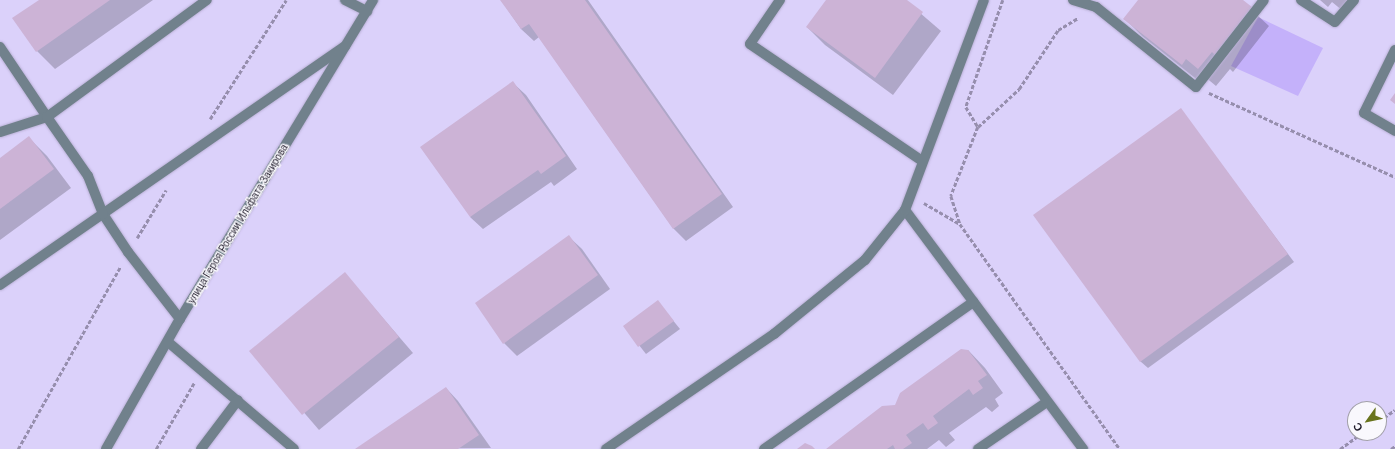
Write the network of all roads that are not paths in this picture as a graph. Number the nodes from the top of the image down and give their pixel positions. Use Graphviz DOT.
graph roads {
  1 [pos="207,0"];
  2 [pos="345,0"];
  3 [pos="373,0"];
  4 [pos="780,0"];
  5 [pos="984,0"];
  6 [pos="1073,0"];
  7 [pos="1264,0"];
  8 [pos="1301,0"];
  9 [pos="1354,0"];
  10 [pos="1098,4"];
  11 [pos="367,11"];
  12 [pos="348,43"];
  13 [pos="0,47"];
  14 [pos="1395,50"];
  15 [pos="47,117"];
  16 [pos="1395,131"];
  17 [pos="0,132"];
  18 [pos="922,161"];
  19 [pos="906,210"];
  20 [pos="103,214"];
  21 [pos="0,285"];
  22 [pos="973,302"];
  23 [pos="180,319"];
  24 [pos="168,342"];
  25 [pos="238,400"];
  26 [pos="1047,402"];
  27 [pos="106,449"];
  28 [pos="201,449"];
  29 [pos="294,449"];
  30 [pos="606,449"];
  31 [pos="764,449"];
  32 [pos="978,449"];
  33 [pos="1083,449"];
  1 -- 15 [label="street"];
  2 -- 11 [label="street"];
  3 -- 11 [label="street, улица Героя России Ильфата Закирова"];
  4 -- 18 [label="street"];
  5 -- 18 [label="street"];
  6 -- 10 [label="street"];
  7 -- 10 [label="street"];
  8 -- 9 [label="street"];
  11 -- 12 [label="street, улица Героя России Ильфата Закирова"];
  12 -- 20 [label="street"];
  12 -- 23 [label="street, улица Героя России Ильфата Закирова"];
  13 -- 15 [label="street"];
  14 -- 16 [label="street"];
  15 -- 17 [label="street"];
  15 -- 20 [label="street"];
  18 -- 19 [label="street"];
  19 -- 22 [label="street"];
  19 -- 30 [label="street"];
  20 -- 21 [label="street"];
  20 -- 23 [label="street"];
  22 -- 26 [label="street"];
  22 -- 31 [label="street"];
  23 -- 24 [label="street, улица Героя России Ильфата Закирова"];
  24 -- 25 [label="street"];
  24 -- 27 [label="street, улица Героя России Ильфата Закирова"];
  25 -- 28 [label="street"];
  25 -- 29 [label="street"];
  26 -- 32 [label="street"];
  26 -- 33 [label="street"];
}
